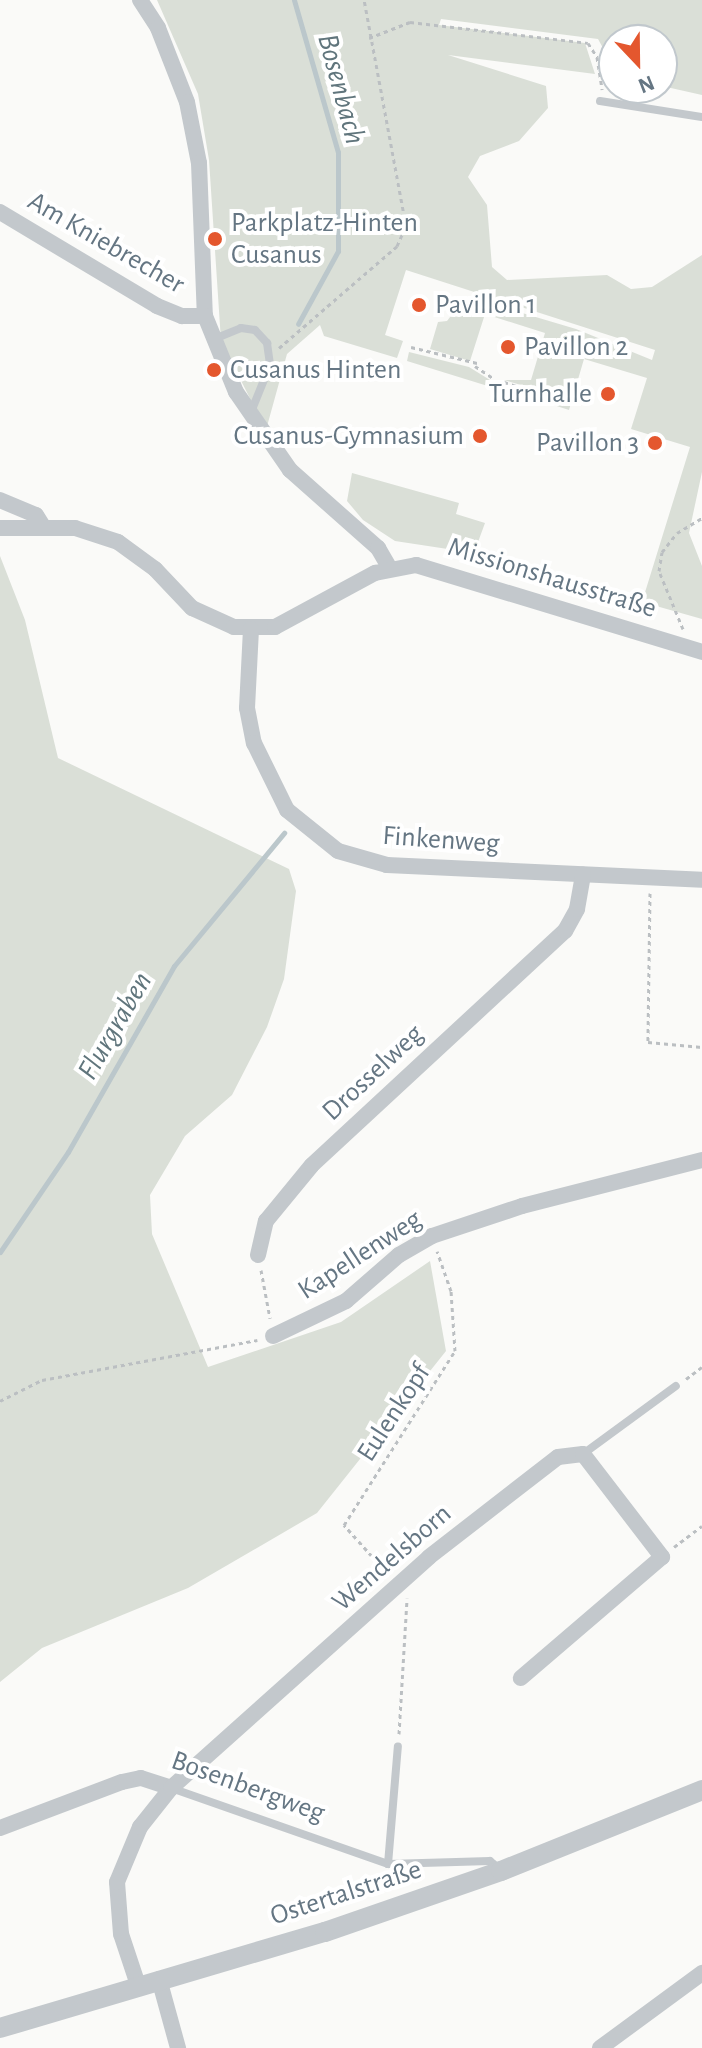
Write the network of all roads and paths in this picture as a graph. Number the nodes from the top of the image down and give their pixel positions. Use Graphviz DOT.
graph roads {
  1 [pos="140,0"];
  2 [pos="364,0"];
  3 [pos="368,39"];
  4 [pos="598,72"];
  5 [pos="619,104"];
  6 [pos="702,117"];
  7 [pos="0,212"];
  8 [pos="205,316"];
  9 [pos="214,339"];
  10 [pos="411,347"];
  11 [pos="269,353"];
  12 [pos="493,378"];
  13 [pos="504,382"];
  14 [pos="524,396"];
  15 [pos="249,416"];
  16 [pos="0,500"];
  17 [pos="702,518"];
  18 [pos="0,528"];
  19 [pos="44,528"];
  20 [pos="389,567"];
  21 [pos="251,629"];
  22 [pos="698,651"];
  23 [pos="583,875"];
  24 [pos="650,877"];
  25 [pos="702,880"];
  26 [pos="702,1047"];
  27 [pos="702,1160"];
  28 [pos="432,1236"];
  29 [pos="258,1255"];
  30 [pos="273,1336"];
  31 [pos="702,1367"];
  32 [pos="676,1386"];
  33 [pos="0,1401"];
  34 [pos="583,1454"];
  35 [pos="702,1526"];
  36 [pos="662,1557"];
  37 [pos="399,1585"];
  38 [pos="521,1678"];
  39 [pos="398,1746"];
  40 [pos="171,1788"];
  41 [pos="702,1790"];
  42 [pos="0,1828"];
  43 [pos="388,1864"];
  44 [pos="501,1871"];
  45 [pos="702,1973"];
  46 [pos="159,1979"];
  47 [pos="138,1985"];
  48 [pos="0,2028"];
  49 [pos="178,2048"];
  50 [pos="600,2048"];
  1 -- 8 [label="street"];
  2 -- 3 [label="path"];
  3 -- 4 [label="path"];
  3 -- 11 [label="path"];
  5 -- 6 [label="lane"];
  7 -- 8 [label="street, Am Kniebrecher"];
  8 -- 9 [label="street, Am Kniebrecher"];
  9 -- 11 [label="lane"];
  9 -- 15 [label="street, Am Kniebrecher"];
  10 -- 12 [label="path"];
  11 -- 15 [label="lane"];
  13 -- 14 [label="path"];
  15 -- 20 [label="street, Am Kniebrecher"];
  16 -- 19 [label="street"];
  17 -- 22 [label="path"];
  18 -- 19 [label="street, Missionshausstraße"];
  19 -- 21 [label="street, Missionshausstraße"];
  20 -- 21 [label="street, Missionshausstraße"];
  20 -- 22 [label="street, Missionshausstraße"];
  21 -- 23 [label="street, Finkenweg"];
  23 -- 24 [label="street, Finkenweg"];
  23 -- 29 [label="street, Drosselweg"];
  24 -- 25 [label="street, Finkenweg"];
  24 -- 26 [label="path"];
  27 -- 28 [label="street, Kapellenweg"];
  28 -- 30 [label="street, Kapellenweg"];
  28 -- 37 [label="path, Eulenkopf"];
  29 -- 30 [label="path"];
  30 -- 33 [label="path"];
  31 -- 32 [label="path"];
  32 -- 34 [label="lane"];
  34 -- 36 [label="street"];
  34 -- 37 [label="street, Wendelsborn"];
  35 -- 36 [label="path"];
  36 -- 38 [label="street"];
  37 -- 39 [label="path"];
  37 -- 40 [label="street, Wendelsborn"];
  39 -- 43 [label="lane"];
  40 -- 42 [label="street, Bosenbergweg"];
  40 -- 43 [label="lane, Bosenbergweg"];
  40 -- 47 [label="street, Wendelsborn"];
  41 -- 44 [label="street, Ostertalstraße"];
  43 -- 44 [label="lane, Bosenbergweg"];
  44 -- 46 [label="street, Ostertalstraße"];
  45 -- 50 [label="street"];
  46 -- 47 [label="street, Ostertalstraße"];
  46 -- 49 [label="street"];
  47 -- 48 [label="street, Ostertalstraße"];
}
